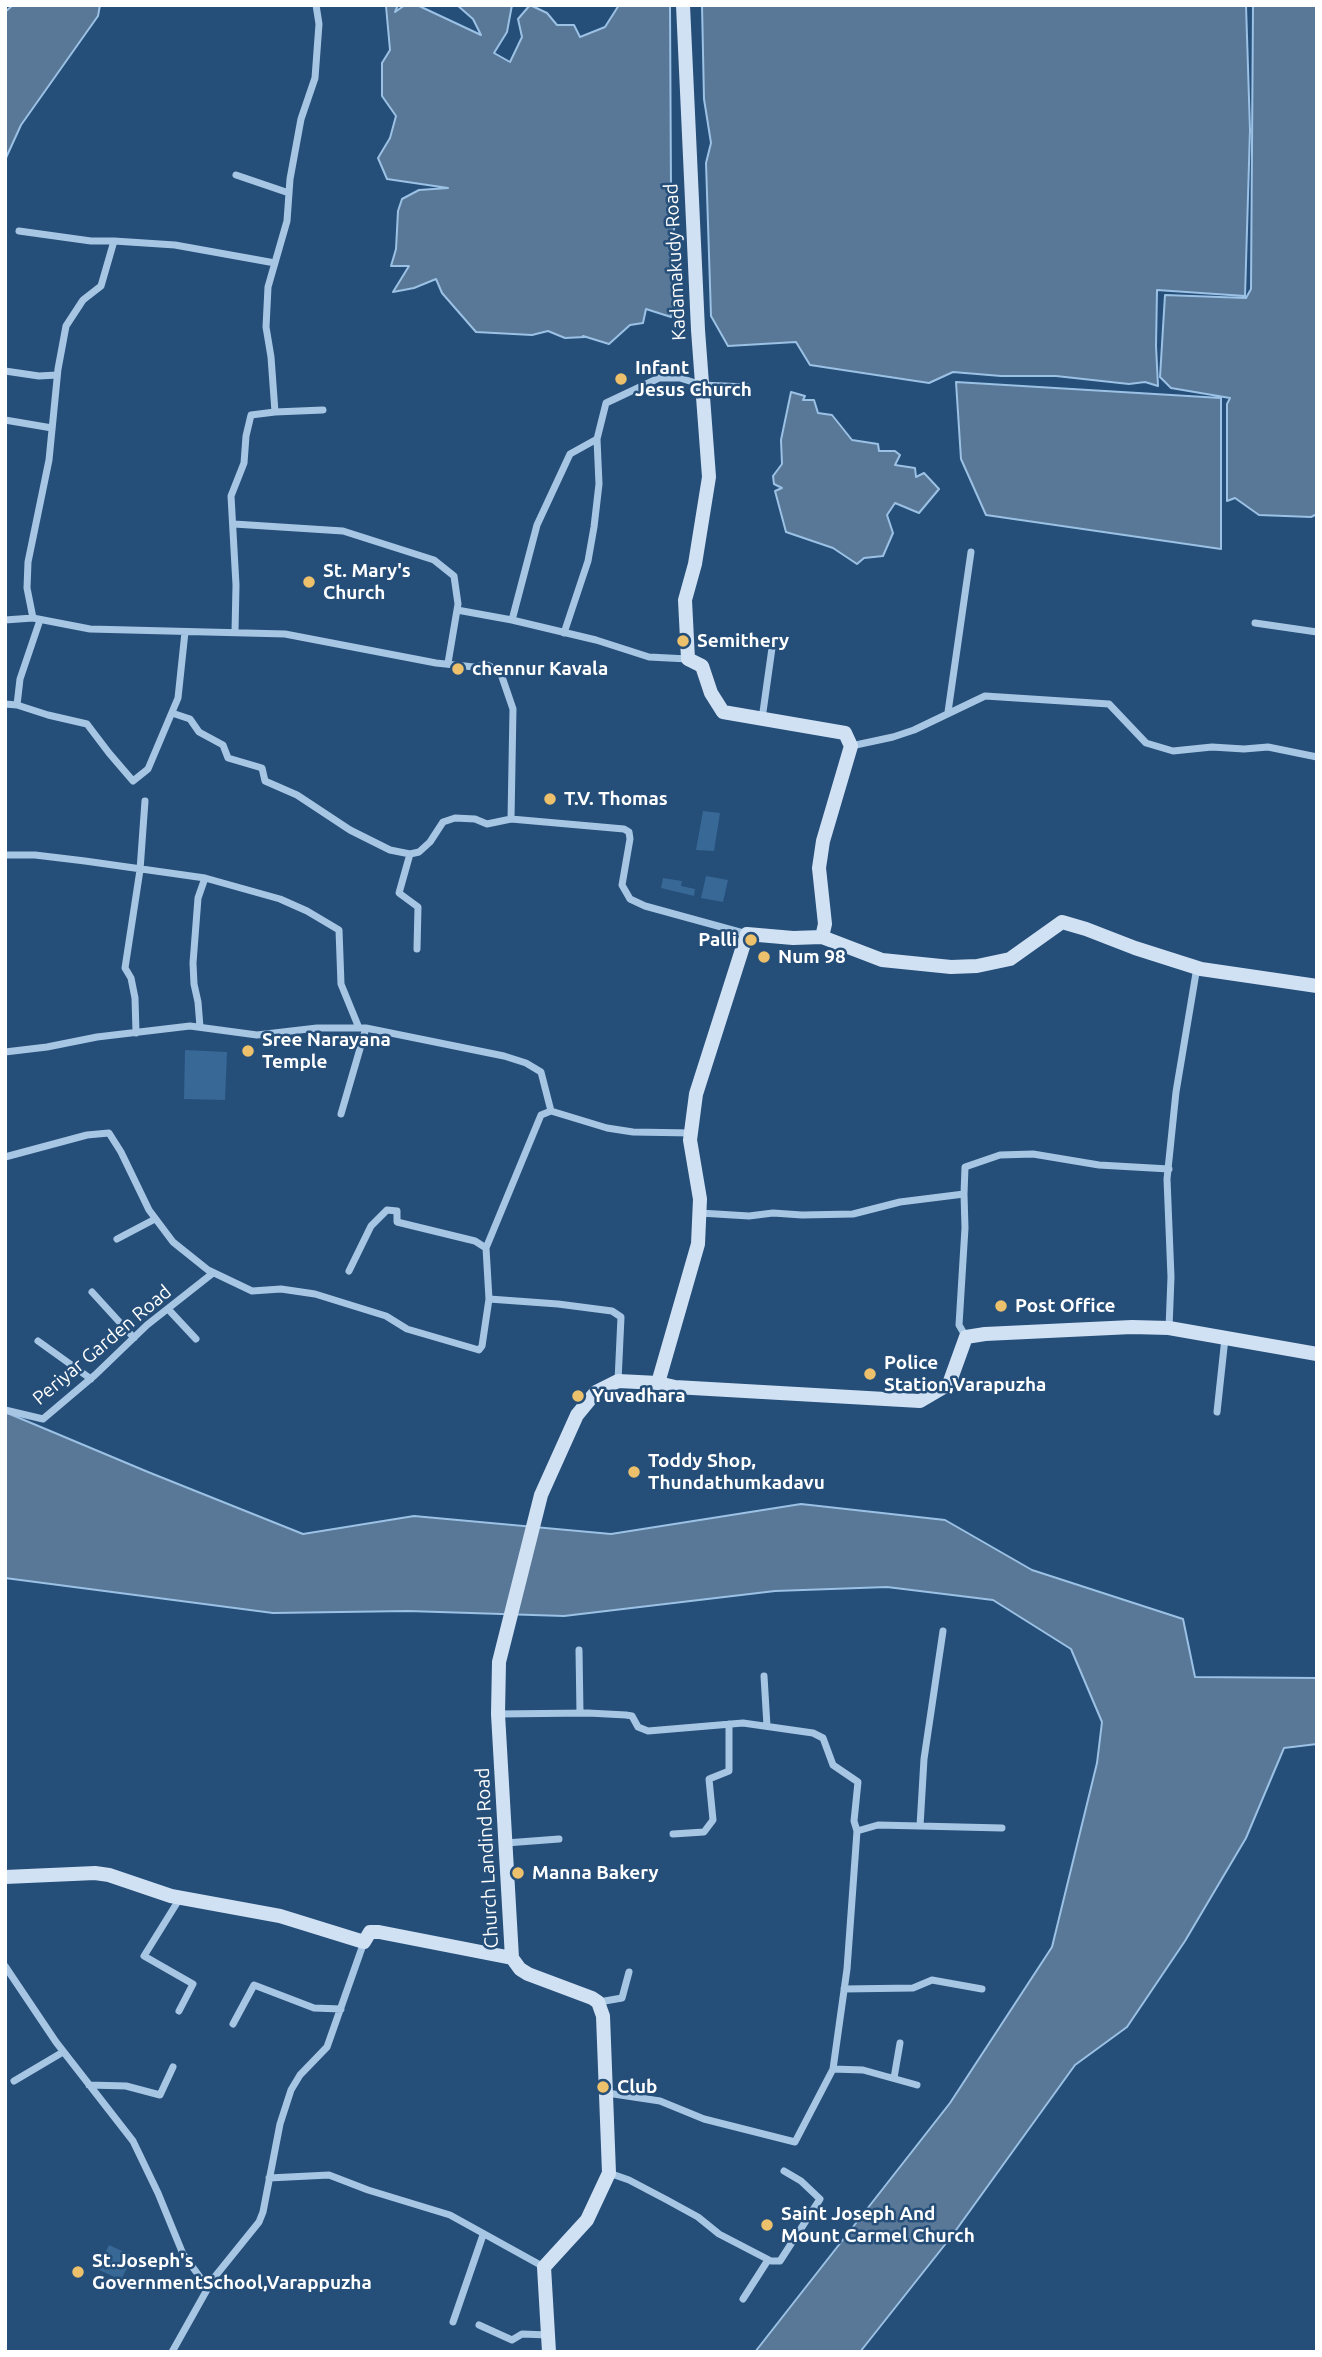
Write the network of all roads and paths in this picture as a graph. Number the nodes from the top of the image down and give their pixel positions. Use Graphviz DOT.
graph roads {
  1 [pos="316,5"];
  2 [pos="683,5"];
  3 [pos="236,175"];
  4 [pos="289,193"];
  5 [pos="19,231"];
  6 [pos="114,241"];
  7 [pos="275,263"];
  8 [pos="5,371"];
  9 [pos="57,375"];
  10 [pos="702,385"];
  11 [pos="747,387"];
  12 [pos="323,410"];
  13 [pos="275,412"];
  14 [pos="5,420"];
  15 [pos="52,428"];
  16 [pos="597,439"];
  17 [pos="233,524"];
  18 [pos="971,552"];
  19 [pos="457,610"];
  20 [pos="37,619"];
  21 [pos="5,620"];
  22 [pos="512,620"];
  23 [pos="1255,623"];
  24 [pos="185,632"];
  25 [pos="235,632"];
  26 [pos="1317,632"];
  27 [pos="564,633"];
  28 [pos="774,642"];
  29 [pos="688,659"];
  30 [pos="448,663"];
  31 [pos="5,704"];
  32 [pos="17,705"];
  33 [pos="948,712"];
  34 [pos="172,713"];
  35 [pos="762,719"];
  36 [pos="851,746"];
  37 [pos="1317,757"];
  38 [pos="145,801"];
  39 [pos="511,818"];
  40 [pos="410,854"];
  41 [pos="5,855"];
  42 [pos="140,870"];
  43 [pos="205,878"];
  44 [pos="747,934"];
  45 [pos="822,937"];
  46 [pos="417,949"];
  47 [pos="1197,966"];
  48 [pos="1317,986"];
  49 [pos="200,1027"];
  50 [pos="362,1028"];
  51 [pos="136,1032"];
  52 [pos="5,1052"];
  53 [pos="551,1111"];
  54 [pos="341,1114"];
  55 [pos="692,1133"];
  56 [pos="5,1157"];
  57 [pos="1169,1169"];
  58 [pos="964,1194"];
  59 [pos="699,1213"];
  60 [pos="155,1219"];
  61 [pos="117,1239"];
  62 [pos="486,1248"];
  63 [pos="349,1271"];
  64 [pos="213,1273"];
  65 [pos="92,1292"];
  66 [pos="489,1299"];
  67 [pos="168,1309"];
  68 [pos="1169,1328"];
  69 [pos="966,1337"];
  70 [pos="134,1338"];
  71 [pos="1225,1338"];
  72 [pos="195,1339"];
  73 [pos="38,1341"];
  74 [pos="1317,1354"];
  75 [pos="91,1379"];
  76 [pos="618,1381"];
  77 [pos="658,1383"];
  78 [pos="5,1410"];
  79 [pos="1217,1412"];
  80 [pos="943,1631"];
  81 [pos="579,1650"];
  82 [pos="764,1676"];
  83 [pos="580,1713"];
  84 [pos="498,1714"];
  85 [pos="729,1724"];
  86 [pos="767,1726"];
  87 [pos="920,1826"];
  88 [pos="1002,1828"];
  89 [pos="857,1831"];
  90 [pos="673,1835"];
  91 [pos="559,1839"];
  92 [pos="506,1843"];
  93 [pos="5,1877"];
  94 [pos="180,1897"];
  95 [pos="364,1942"];
  96 [pos="512,1958"];
  97 [pos="5,1966"];
  98 [pos="629,1972"];
  99 [pos="844,1989"];
  100 [pos="982,1989"];
  101 [pos="598,2003"];
  102 [pos="341,2009"];
  103 [pos="179,2011"];
  104 [pos="233,2024"];
  105 [pos="900,2043"];
  106 [pos="63,2052"];
  107 [pos="173,2067"];
  108 [pos="833,2068"];
  109 [pos="894,2078"];
  110 [pos="14,2081"];
  111 [pos="89,2085"];
  112 [pos="917,2085"];
  113 [pos="607,2093"];
  114 [pos="785,2171"];
  115 [pos="609,2173"];
  116 [pos="269,2178"];
  117 [pos="483,2235"];
  118 [pos="768,2260"];
  119 [pos="544,2267"];
  120 [pos="208,2288"];
  121 [pos="743,2299"];
  122 [pos="453,2322"];
  123 [pos="479,2325"];
  124 [pos="548,2336"];
  125 [pos="172,2352"];
  126 [pos="549,2352"];
  1 -- 4 [label="street"];
  2 -- 10 [label="street, Kadamakudy Road"];
  3 -- 4 [label="street"];
  4 -- 7 [label="street"];
  5 -- 6 [label="street"];
  6 -- 7 [label="street"];
  6 -- 9 [label="street"];
  7 -- 13 [label="street"];
  8 -- 9 [label="street"];
  9 -- 15 [label="street"];
  10 -- 11 [label="street"];
  10 -- 16 [label="street"];
  10 -- 29 [label="street, Kadamakudy Road"];
  12 -- 13 [label="street"];
  13 -- 17 [label="street"];
  14 -- 15 [label="street"];
  15 -- 20 [label="street"];
  16 -- 22 [label="street"];
  16 -- 27 [label="street"];
  17 -- 19 [label="street"];
  17 -- 25 [label="street"];
  18 -- 33 [label="street"];
  19 -- 22 [label="street"];
  19 -- 30 [label="street"];
  20 -- 21 [label="street"];
  20 -- 24 [label="street"];
  20 -- 32 [label="street"];
  22 -- 27 [label="street"];
  23 -- 26 [label="street"];
  24 -- 25 [label="street"];
  24 -- 34 [label="street"];
  25 -- 30 [label="street"];
  27 -- 29 [label="street"];
  28 -- 35 [label="street"];
  29 -- 35 [label="street"];
  30 -- 39 [label="street"];
  31 -- 32 [label="street"];
  32 -- 34 [label="street"];
  33 -- 36 [label="street"];
  33 -- 37 [label="street"];
  34 -- 40 [label="street"];
  35 -- 36 [label="street"];
  36 -- 45 [label="street"];
  38 -- 42 [label="street"];
  39 -- 40 [label="street"];
  39 -- 44 [label="street"];
  40 -- 46 [label="street"];
  41 -- 42 [label="street"];
  42 -- 43 [label="street"];
  42 -- 51 [label="street"];
  43 -- 49 [label="street"];
  43 -- 50 [label="street"];
  44 -- 45 [label="street"];
  44 -- 55 [label="street"];
  45 -- 47 [label="street"];
  47 -- 48 [label="street"];
  47 -- 57 [label="street"];
  49 -- 50 [label="street"];
  49 -- 51 [label="street"];
  50 -- 53 [label="street"];
  50 -- 54 [label="street"];
  51 -- 52 [label="street"];
  53 -- 55 [label="street"];
  53 -- 62 [label="street"];
  55 -- 59 [label="street"];
  56 -- 60 [label="street"];
  57 -- 58 [label="street"];
  57 -- 68 [label="street"];
  58 -- 59 [label="street"];
  58 -- 69 [label="street"];
  59 -- 77 [label="street"];
  60 -- 61 [label="street"];
  60 -- 64 [label="street"];
  62 -- 63 [label="street"];
  62 -- 66 [label="street"];
  64 -- 66 [label="street"];
  64 -- 67 [label="street, Periyar Garden Road"];
  65 -- 70 [label="street"];
  66 -- 76 [label="street"];
  67 -- 70 [label="street, Periyar Garden Road"];
  67 -- 72 [label="street"];
  68 -- 69 [label="street"];
  68 -- 71 [label="street"];
  69 -- 77 [label="street"];
  70 -- 75 [label="street, Periyar Garden Road"];
  71 -- 74 [label="street"];
  71 -- 79 [label="street"];
  73 -- 75 [label="street"];
  75 -- 78 [label="street, Periyar Garden Road"];
  76 -- 77 [label="street"];
  76 -- 84 [label="street, Church Landind Road"];
  80 -- 87 [label="street"];
  81 -- 83 [label="street"];
  82 -- 86 [label="street"];
  83 -- 84 [label="street"];
  83 -- 85 [label="street"];
  84 -- 92 [label="street, Church Landind Road"];
  85 -- 86 [label="street"];
  85 -- 90 [label="street"];
  86 -- 89 [label="street"];
  87 -- 88 [label="street"];
  87 -- 89 [label="street"];
  89 -- 99 [label="street"];
  91 -- 92 [label="street"];
  92 -- 96 [label="street, Church Landind Road"];
  93 -- 94 [label="street"];
  94 -- 95 [label="street"];
  94 -- 103 [label="street"];
  95 -- 96 [label="street"];
  95 -- 102 [label="street"];
  96 -- 101 [label="street, Church Landind Road"];
  97 -- 106 [label="street"];
  98 -- 101 [label="street"];
  99 -- 100 [label="street"];
  99 -- 108 [label="street"];
  101 -- 113 [label="street"];
  102 -- 104 [label="street"];
  102 -- 116 [label="street"];
  105 -- 109 [label="street"];
  106 -- 110 [label="street"];
  106 -- 111 [label="street"];
  107 -- 111 [label="street"];
  108 -- 109 [label="street"];
  108 -- 113 [label="street"];
  109 -- 112 [label="street"];
  111 -- 120 [label="street"];
  113 -- 115 [label="street"];
  114 -- 118 [label="street"];
  115 -- 118 [label="street"];
  115 -- 119 [label="street"];
  116 -- 117 [label="street"];
  116 -- 120 [label="street"];
  117 -- 119 [label="street"];
  117 -- 122 [label="street"];
  118 -- 121 [label="street"];
  119 -- 124 [label="street"];
  120 -- 125 [label="street"];
  123 -- 124 [label="street"];
  124 -- 126 [label="street"];
}
